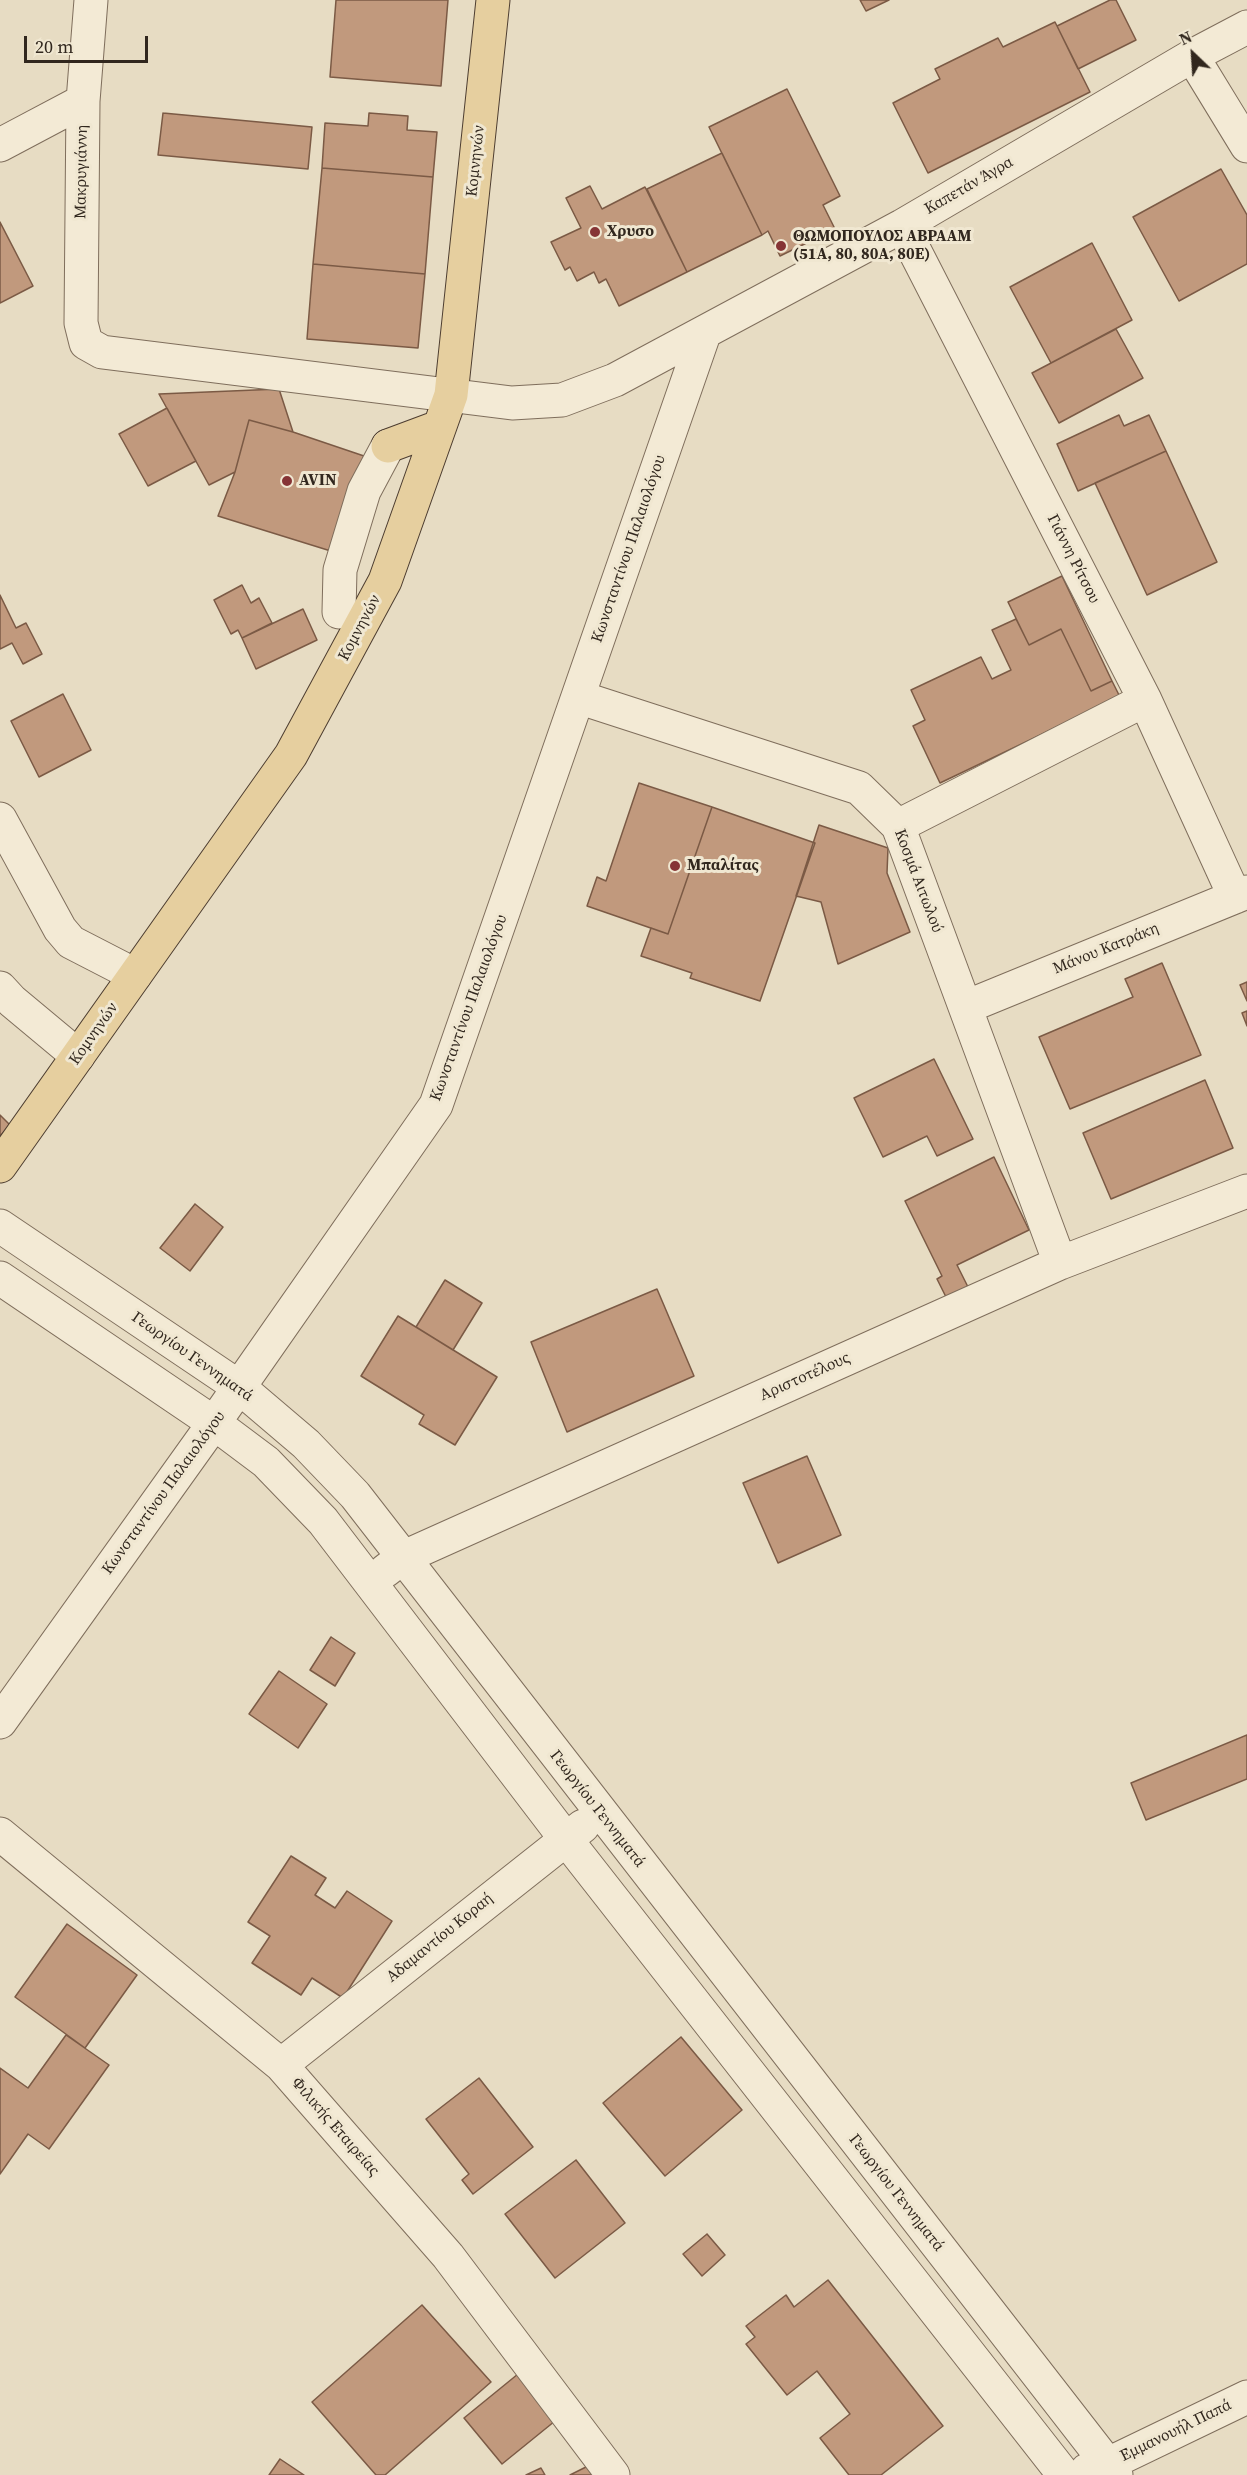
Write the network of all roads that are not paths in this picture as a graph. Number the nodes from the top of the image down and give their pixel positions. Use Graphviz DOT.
graph roads {
  1 [pos="91,0"];
  2 [pos="493,0"];
  3 [pos="1247,27"];
  4 [pos="1192,56"];
  5 [pos="83,101"];
  6 [pos="0,145"];
  7 [pos="1247,146"];
  8 [pos="902,225"];
  9 [pos="704,334"];
  10 [pos="86,343"];
  11 [pos="451,395"];
  12 [pos="439,427"];
  13 [pos="388,446"];
  14 [pos="348,625"];
  15 [pos="578,698"];
  16 [pos="1145,700"];
  17 [pos="0,819"];
  18 [pos="898,826"];
  19 [pos="1241,894"];
  20 [pos="135,975"];
  21 [pos="0,988"];
  22 [pos="966,1007"];
  23 [pos="78,1056"];
  24 [pos="0,1166"];
  25 [pos="1247,1191"];
  26 [pos="0,1226"];
  27 [pos="1060,1263"];
  28 [pos="0,1278"];
  29 [pos="239,1387"];
  30 [pos="214,1423"];
  31 [pos="402,1558"];
  32 [pos="371,1582"];
  33 [pos="0,1722"];
  34 [pos="601,1814"];
  35 [pos="0,1834"];
  36 [pos="565,1838"];
  37 [pos="281,2065"];
  38 [pos="1247,2397"];
  39 [pos="1112,2470"];
  40 [pos="613,2475"];
  41 [pos="1064,2475"];
  42 [pos="1071,2475"];
  1 -- 5 [label="street, Μακρυγιάννη"];
  2 -- 11 [label="main road, Κομνηνών"];
  3 -- 4 [label="street, Καπετάν Άγρα"];
  4 -- 7 [label="street"];
  4 -- 8 [label="street, Καπετάν Άγρα"];
  5 -- 6 [label="street"];
  5 -- 10 [label="street, Μακρυγιάννη"];
  8 -- 9 [label="street, Καπετάν Άγρα"];
  8 -- 16 [label="street, Γιάννη Ρίτσου"];
  9 -- 11 [label="street, Καπετάν Άγρα"];
  9 -- 15 [label="street, Κωνσταντίνου Παλαιολόγου"];
  10 -- 11 [label="street, Καπετάν Άγρα"];
  11 -- 12 [label="main road, Κομνηνών"];
  12 -- 13 [label="main road"];
  12 -- 14 [label="main road, Κομνηνών"];
  13 -- 14 [label="street"];
  14 -- 20 [label="main road, Κομνηνών"];
  15 -- 18 [label="street, Κοσμά Αιτωλού"];
  15 -- 29 [label="street, Κωνσταντίνου Παλαιολόγου"];
  16 -- 18 [label="street"];
  16 -- 19 [label="street, Γιάννη Ρίτσου"];
  17 -- 20 [label="street"];
  18 -- 22 [label="street, Κοσμά Αιτωλού"];
  19 -- 22 [label="street, Μάνου Κατράκη"];
  20 -- 23 [label="main road, Κομνηνών"];
  21 -- 23 [label="street"];
  22 -- 27 [label="street, Κοσμά Αιτωλού"];
  23 -- 24 [label="main road, Κομνηνών"];
  25 -- 27 [label="street, Αριστοτέλους"];
  26 -- 29 [label="street, Γεωργίου Γεννηματά"];
  27 -- 31 [label="street, Αριστοτέλους"];
  28 -- 30 [label="street"];
  29 -- 30 [label="street, Κωνσταντίνου Παλαιολόγου"];
  29 -- 31 [label="street, Γεωργίου Γεννηματά"];
  30 -- 32 [label="street"];
  30 -- 33 [label="street, Κωνσταντίνου Παλαιολόγου"];
  31 -- 32 [label="street, Αριστοτέλους"];
  31 -- 34 [label="street, Γεωργίου Γεννηματά"];
  32 -- 36 [label="street"];
  34 -- 36 [label="street, Αδαμαντίου Κοραή"];
  34 -- 39 [label="street, Γεωργίου Γεννηματά"];
  35 -- 37 [label="street, Φιλικής Εταιρείας"];
  36 -- 37 [label="street, Αδαμαντίου Κοραή"];
  36 -- 41 [label="street"];
  37 -- 40 [label="street, Φιλικής Εταιρείας"];
  38 -- 39 [label="street, Εμμανουήλ Παπά"];
  39 -- 42 [label="street, Εμμανουήλ Παπά"];
}
